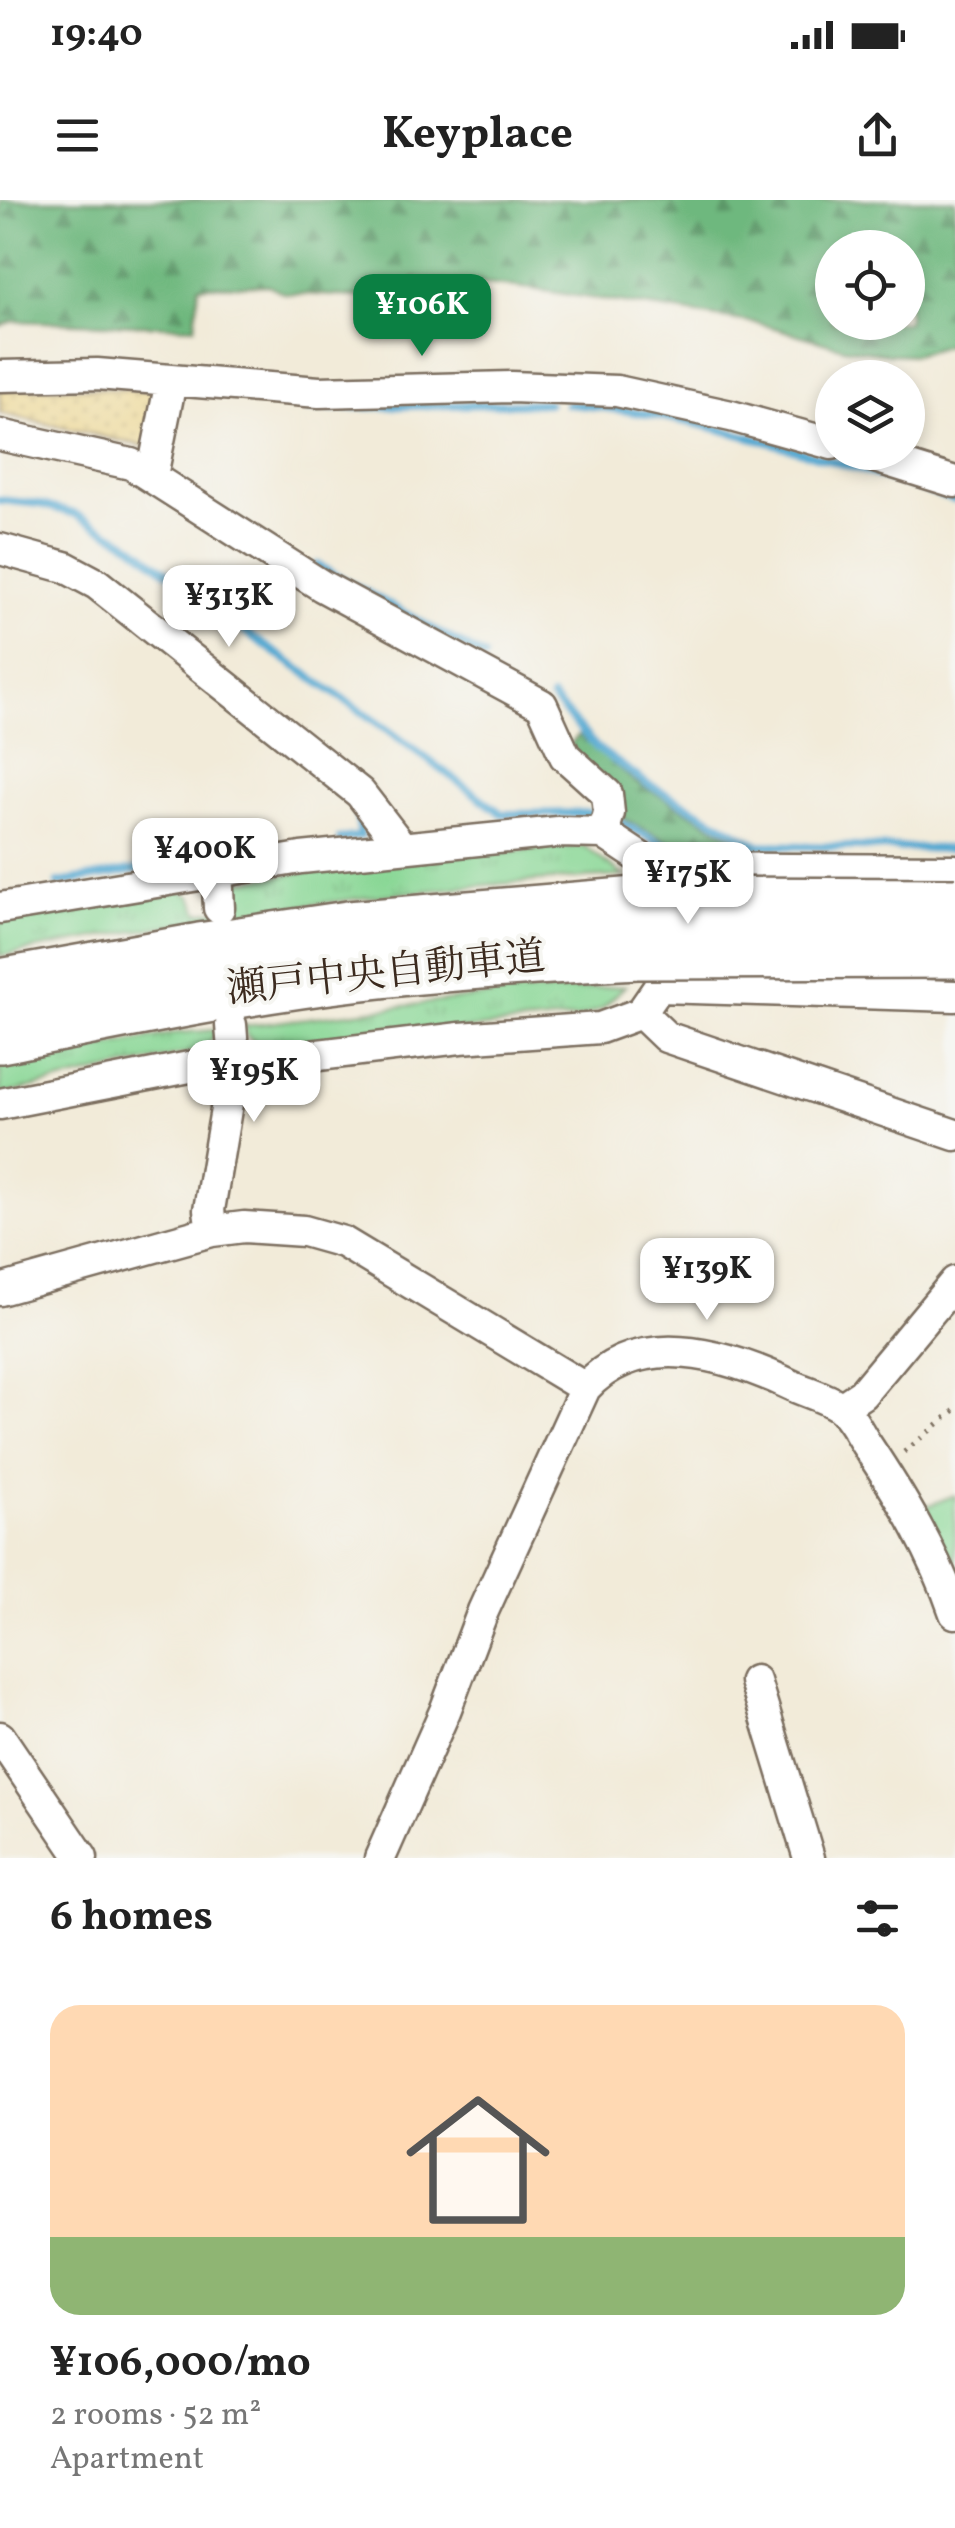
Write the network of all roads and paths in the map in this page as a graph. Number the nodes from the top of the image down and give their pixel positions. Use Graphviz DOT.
graph roads {
  1 [pos="0,376"];
  2 [pos="172,381"];
  3 [pos="0,435"];
  4 [pos="815,439"];
  5 [pos="154,465"];
  6 [pos="917,470"];
  7 [pos="955,482"];
  8 [pos="0,549"];
  9 [pos="606,823"];
  10 [pos="401,846"];
  11 [pos="218,870"];
  12 [pos="955,870"];
  13 [pos="955,906"];
  14 [pos="0,908"];
  15 [pos="220,908"];
  16 [pos="647,928"];
  17 [pos="955,950"];
  18 [pos="0,987"];
  19 [pos="955,996"];
  20 [pos="641,1012"];
  21 [pos="231,1025"];
  22 [pos="0,1036"];
  23 [pos="234,1062"];
  24 [pos="0,1104"];
  25 [pos="955,1135"];
  26 [pos="212,1232"];
  27 [pos="955,1282"];
  28 [pos="0,1290"];
  29 [pos="585,1388"];
  30 [pos="840,1408"];
  31 [pos="955,1410"];
  32 [pos="883,1470"];
  33 [pos="955,1613"];
  34 [pos="755,1682"];
  35 [pos="0,1737"];
  36 [pos="82,1858"];
  37 [pos="380,1858"];
  38 [pos="809,1858"];
  1 -- 2 [label="street"];
  2 -- 4 [label="street"];
  2 -- 5 [label="street"];
  3 -- 5 [label="street"];
  5 -- 9 [label="street"];
  6 -- 7 [label="street"];
  8 -- 10 [label="street"];
  9 -- 10 [label="street"];
  9 -- 16 [label="street"];
  10 -- 11 [label="street"];
  11 -- 14 [label="street"];
  11 -- 15 [label="street"];
  12 -- 16 [label="street"];
  13 -- 16 [label="highway, 瀬戸中央自動車道, bridge"];
  16 -- 17 [label="highway, 瀬戸中央自動車道, bridge"];
  16 -- 18 [label="highway, 瀬戸中央自動車道"];
  16 -- 19 [label="street"];
  16 -- 20 [label="street"];
  16 -- 22 [label="highway, 瀬戸中央自動車道"];
  20 -- 23 [label="street"];
  20 -- 25 [label="street"];
  21 -- 23 [label="street"];
  23 -- 24 [label="street"];
  23 -- 26 [label="street"];
  26 -- 28 [label="street"];
  26 -- 29 [label="street"];
  27 -- 30 [label="street"];
  29 -- 30 [label="street"];
  29 -- 37 [label="street"];
  30 -- 32 [label="street"];
  31 -- 32 [label="path"];
  32 -- 33 [label="street"];
  34 -- 38 [label="street"];
  35 -- 36 [label="street"];
}
